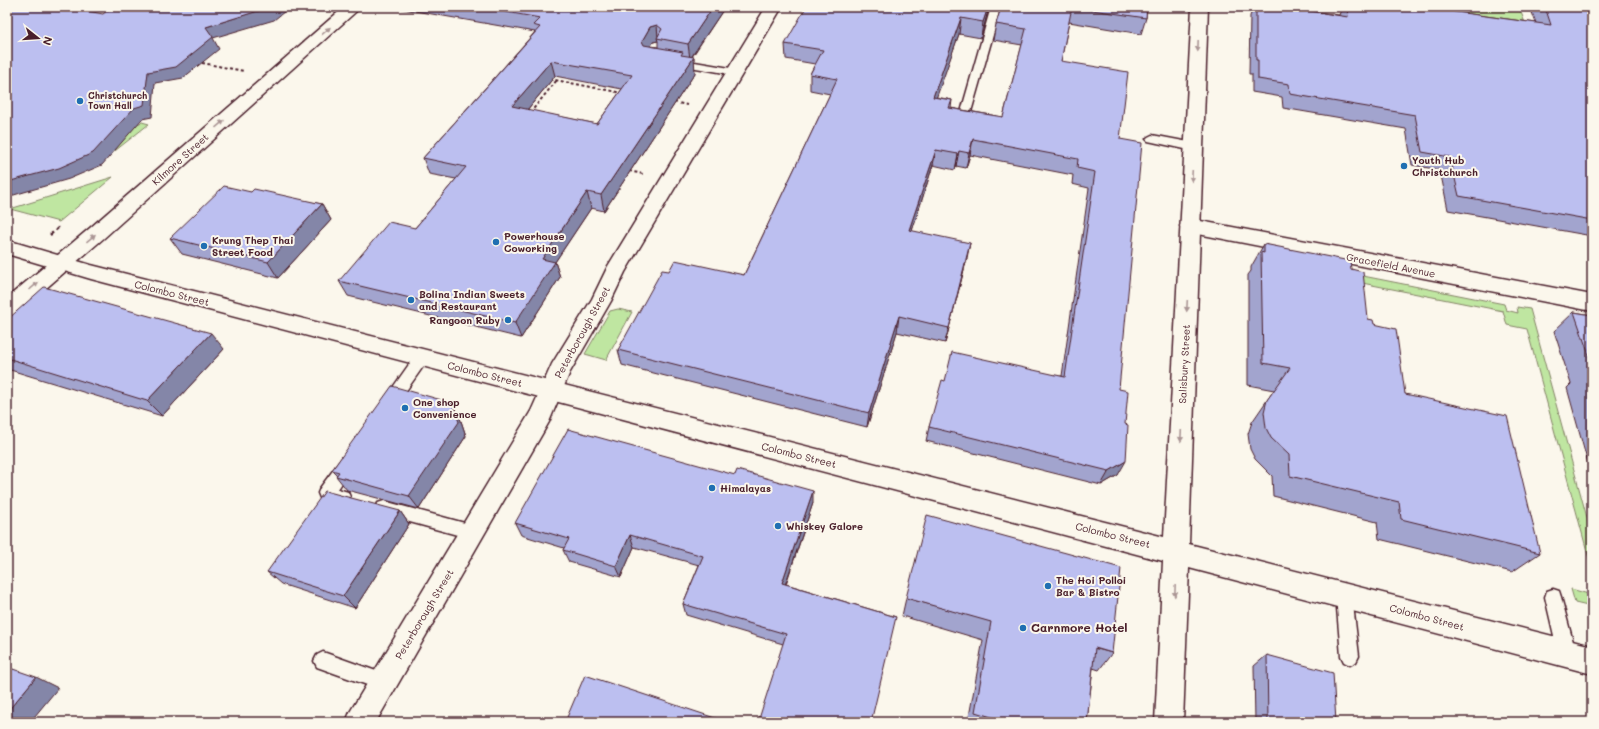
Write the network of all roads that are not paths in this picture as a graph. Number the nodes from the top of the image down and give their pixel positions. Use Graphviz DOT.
graph roads {
  1 [pos="354,7"];
  2 [pos="774,7"];
  3 [pos="996,7"];
  4 [pos="1200,7"];
  5 [pos="666,60"];
  6 [pos="736,72"];
  7 [pos="966,112"];
  8 [pos="1152,139"];
  9 [pos="1194,147"];
  10 [pos="1190,226"];
  11 [pos="7,247"];
  12 [pos="62,263"];
  13 [pos="1592,303"];
  14 [pos="7,310"];
  15 [pos="422,357"];
  16 [pos="552,391"];
  17 [pos="380,417"];
  18 [pos="357,449"];
  19 [pos="472,532"];
  20 [pos="1176,552"];
  21 [pos="1344,596"];
  22 [pos="1553,597"];
  23 [pos="1350,656"];
  24 [pos="1580,657"];
  25 [pos="323,661"];
  26 [pos="384,682"];
  27 [pos="360,722"];
  28 [pos="1169,722"];
  12 -- 1 [label="street, Kilmore Street, one-way"];
  2 -- 6 [label="street, Peterborough Street"];
  3 -- 7 [label="lane"];
  4 -- 9 [label="street, Salisbury Street, one-way"];
  5 -- 6 [label="lane"];
  6 -- 16 [label="street, Peterborough Street"];
  8 -- 9 [label="lane"];
  9 -- 10 [label="street, Salisbury Street, one-way"];
  10 -- 13 [label="street, Gracefield Avenue"];
  10 -- 20 [label="street, Salisbury Street, one-way"];
  11 -- 12 [label="street, Colombo Street"];
  14 -- 12 [label="street, Kilmore Street, one-way"];
  12 -- 15 [label="street, Colombo Street"];
  15 -- 16 [label="street, Colombo Street"];
  15 -- 17 [label="lane"];
  16 -- 19 [label="street, Peterborough Street"];
  16 -- 20 [label="street, Colombo Street"];
  18 -- 19 [label="lane"];
  19 -- 26 [label="street, Peterborough Street"];
  20 -- 21 [label="street, Colombo Street"];
  20 -- 28 [label="street, Salisbury Street, one-way"];
  21 -- 23 [label="lane"];
  21 -- 24 [label="street, Colombo Street"];
  22 -- 24 [label="lane"];
  25 -- 26 [label="lane"];
  26 -- 27 [label="street, Peterborough Street"];
}
